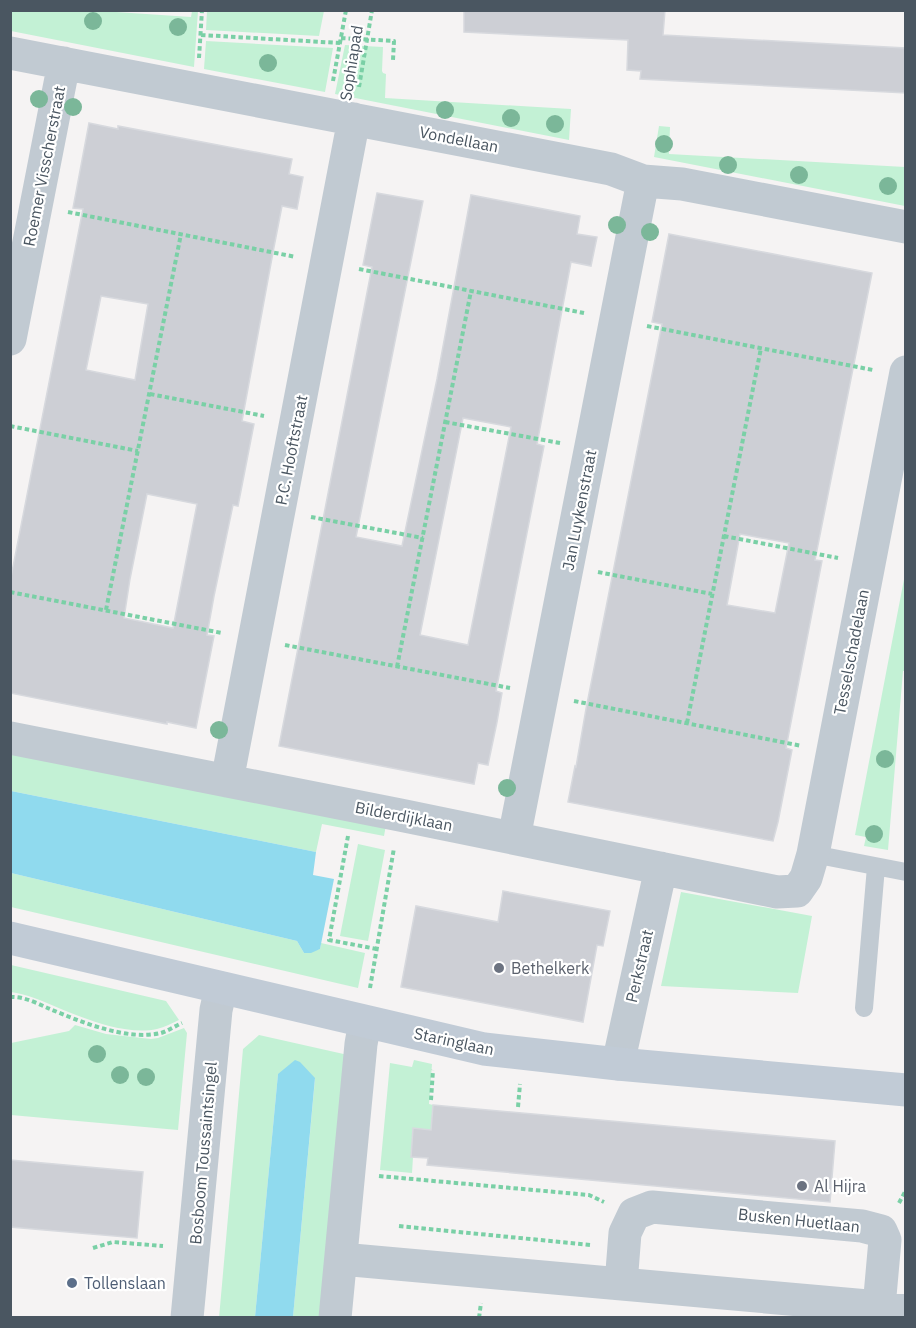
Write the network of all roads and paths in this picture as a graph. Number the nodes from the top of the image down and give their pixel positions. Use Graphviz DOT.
graph roads {
  1 [pos="202,10"];
  2 [pos="346,10"];
  3 [pos="372,10"];
  4 [pos="201,35"];
  5 [pos="368,39"];
  6 [pos="341,40"];
  7 [pos="10,53"];
  8 [pos="393,60"];
  9 [pos="64,63"];
  10 [pos="197,89"];
  11 [pos="340,117"];
  12 [pos="643,181"];
  13 [pos="36,205"];
  14 [pos="906,227"];
  15 [pos="182,234"];
  16 [pos="327,263"];
  17 [pos="471,291"];
  18 [pos="616,320"];
  19 [pos="10,339"];
  20 [pos="761,348"];
  21 [pos="893,372"];
  22 [pos="150,394"];
  23 [pos="296,422"];
  24 [pos="445,422"];
  25 [pos="10,426"];
  26 [pos="591,448"];
  27 [pos="138,451"];
  28 [pos="898,452"];
  29 [pos="279,510"];
  30 [pos="724,536"];
  31 [pos="423,538"];
  32 [pos="868,564"];
  33 [pos="567,567"];
  34 [pos="10,592"];
  35 [pos="712,594"];
  36 [pos="106,610"];
  37 [pos="254,639"];
  38 [pos="397,667"];
  39 [pos="542,695"];
  40 [pos="687,723"];
  41 [pos="10,738"];
  42 [pos="832,752"];
  43 [pos="227,781"];
  44 [pos="400,815"];
  45 [pos="348,835"];
  46 [pos="514,838"];
  47 [pos="813,855"];
  48 [pos="876,867"];
  49 [pos="661,868"];
  50 [pos="906,872"];
  51 [pos="797,891"];
  52 [pos="10,938"];
  53 [pos="377,949"];
  54 [pos="370,990"];
  55 [pos="10,997"];
  56 [pos="219,999"];
  57 [pos="864,1008"];
  58 [pos="365,1022"];
  59 [pos="433,1060"];
  60 [pos="618,1064"];
  61 [pos="520,1074"];
  62 [pos="906,1090"];
  63 [pos="431,1100"];
  64 [pos="518,1107"];
  65 [pos="349,1173"];
  66 [pos="634,1214"];
  67 [pos="399,1226"];
  68 [pos="93,1248"];
  69 [pos="193,1248"];
  70 [pos="624,1248"];
  71 [pos="341,1259"];
  72 [pos="621,1284"];
  73 [pos="892,1309"];
  74 [pos="187,1317"];
  75 [pos="335,1317"];
  1 -- 4 [label="path"];
  2 -- 6 [label="path, Sophiapad"];
  3 -- 5 [label="path, Sophiapad"];
  4 -- 6 [label="path"];
  4 -- 10 [label="path"];
  5 -- 6 [label="path"];
  5 -- 8 [label="path"];
  5 -- 11 [label="path, Sophiapad"];
  6 -- 11 [label="path, Sophiapad"];
  7 -- 9 [label="street, Vondellaan"];
  9 -- 10 [label="street, Vondellaan"];
  9 -- 13 [label="street, Roemer Visscherstraat"];
  10 -- 11 [label="street, Vondellaan"];
  11 -- 12 [label="street, Vondellaan"];
  11 -- 16 [label="street, P.C. Hooftstraat"];
  12 -- 14 [label="street, Vondellaan"];
  12 -- 18 [label="street, Jan Luykenstraat"];
  13 -- 15 [label="path"];
  13 -- 19 [label="street, Roemer Visscherstraat"];
  15 -- 16 [label="path"];
  15 -- 22 [label="path"];
  16 -- 17 [label="path"];
  16 -- 23 [label="street, P.C. Hooftstraat"];
  17 -- 18 [label="path"];
  17 -- 24 [label="path"];
  18 -- 20 [label="path"];
  18 -- 26 [label="street, Jan Luykenstraat"];
  20 -- 21 [label="path"];
  20 -- 30 [label="path"];
  21 -- 28 [label="street, Tesselschadelaan"];
  22 -- 23 [label="path"];
  22 -- 27 [label="path"];
  23 -- 29 [label="street, P.C. Hooftstraat"];
  24 -- 26 [label="path"];
  24 -- 31 [label="path"];
  25 -- 27 [label="path"];
  26 -- 33 [label="street, Jan Luykenstraat"];
  27 -- 36 [label="path"];
  28 -- 32 [label="street, Tesselschadelaan"];
  29 -- 31 [label="path"];
  29 -- 37 [label="street, P.C. Hooftstraat"];
  30 -- 32 [label="path"];
  30 -- 35 [label="path"];
  31 -- 38 [label="path"];
  32 -- 42 [label="street, Tesselschadelaan"];
  33 -- 35 [label="path"];
  33 -- 39 [label="street, Jan Luykenstraat"];
  34 -- 36 [label="path"];
  35 -- 40 [label="path"];
  36 -- 37 [label="path"];
  37 -- 38 [label="path"];
  37 -- 43 [label="street, P.C. Hooftstraat"];
  38 -- 39 [label="path"];
  39 -- 40 [label="path"];
  39 -- 46 [label="street, Jan Luykenstraat"];
  40 -- 42 [label="path"];
  41 -- 43 [label="street, Bilderdijklaan"];
  42 -- 47 [label="street, Tesselschadelaan"];
  43 -- 44 [label="street, Bilderdijklaan"];
  44 -- 46 [label="street, Bilderdijklaan"];
  44 -- 53 [label="path"];
  45 -- 53 [label="path"];
  46 -- 49 [label="street, Bilderdijklaan"];
  47 -- 48 [label="lane"];
  47 -- 51 [label="street, Tesselschadelaan"];
  48 -- 50 [label="lane"];
  48 -- 57 [label="lane"];
  49 -- 51 [label="street, Bilderdijklaan"];
  49 -- 60 [label="street, Perkstraat"];
  52 -- 56 [label="street, Staringlaan"];
  53 -- 54 [label="path"];
  55 -- 56 [label="path"];
  56 -- 58 [label="street, Staringlaan"];
  56 -- 69 [label="street, Bosboom Toussaintsingel"];
  58 -- 60 [label="street, Staringlaan"];
  58 -- 65 [label="street"];
  59 -- 63 [label="path"];
  60 -- 62 [label="street, Staringlaan"];
  61 -- 64 [label="path"];
  65 -- 66 [label="path"];
  65 -- 71 [label="street"];
  66 -- 70 [label="street"];
  66 -- 73 [label="street, Busken Huetlaan"];
  67 -- 70 [label="path"];
  68 -- 69 [label="path"];
  69 -- 74 [label="street, Bosboom Toussaintsingel"];
  70 -- 72 [label="street"];
  71 -- 72 [label="street, Busken Huetlaan"];
  71 -- 75 [label="street"];
  72 -- 73 [label="street, Busken Huetlaan"];
}
